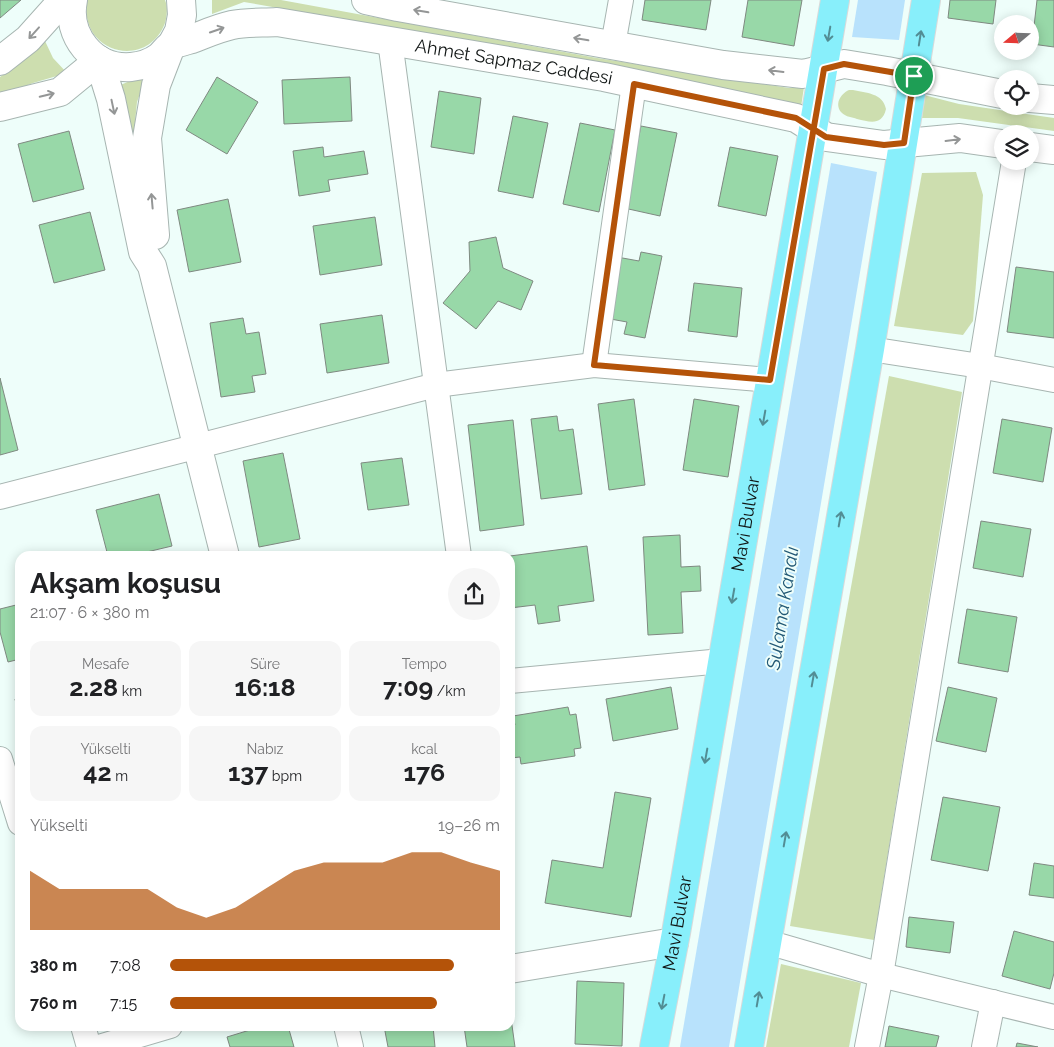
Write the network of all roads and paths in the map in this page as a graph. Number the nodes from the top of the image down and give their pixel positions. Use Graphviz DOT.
graph roads {
  1 [pos="63,0"];
  2 [pos="73,0"];
  3 [pos="181,0"];
  4 [pos="366,0"];
  5 [pos="621,0"];
  6 [pos="835,0"];
  7 [pos="926,0"];
  8 [pos="395,3"];
  9 [pos="390,41"];
  10 [pos="614,45"];
  11 [pos="170,46"];
  12 [pos="99,60"];
  13 [pos="0,61"];
  14 [pos="824,69"];
  15 [pos="914,76"];
  16 [pos="634,84"];
  17 [pos="994,92"];
  18 [pos="1039,99"];
  19 [pos="1054,100"];
  20 [pos="0,107"];
  21 [pos="813,129"];
  22 [pos="904,143"];
  23 [pos="994,143"];
  24 [pos="1039,148"];
  25 [pos="1054,150"];
  26 [pos="1013,170"];
  27 [pos="152,266"];
  28 [pos="870,349"];
  29 [pos="594,365"];
  30 [pos="980,366"];
  31 [pos="770,380"];
  32 [pos="1054,380"];
  33 [pos="436,385"];
  34 [pos="197,446"];
  35 [pos="0,497"];
  36 [pos="224,551"];
  37 [pos="458,551"];
  38 [pos="722,661"];
  39 [pos="515,681"];
  40 [pos="0,759"];
  41 [pos="15,807"];
  42 [pos="674,942"];
  43 [pos="767,944"];
  44 [pos="515,968"];
  45 [pos="881,974"];
  46 [pos="993,1002"];
  47 [pos="1054,1017"];
  48 [pos="85,1031"];
  49 [pos="153,1031"];
  50 [pos="347,1031"];
  51 [pos="90,1047"];
  52 [pos="99,1047"];
  53 [pos="351,1047"];
  54 [pos="654,1047"];
  55 [pos="749,1047"];
  56 [pos="867,1047"];
  57 [pos="984,1047"];
  1 -- 13 [label="main road, one-way"];
  2 -- 12 [label="main road"];
  3 -- 11 [label="main road"];
  4 -- 8 [label="main road, Ahmet Sapmaz Caddesi"];
  5 -- 10 [label="street"];
  6 -- 14 [label="main road, Mavi Bulvar, one-way"];
  15 -- 7 [label="main road, one-way"];
  10 -- 8 [label="main road, Ahmet Sapmaz Caddesi, one-way"];
  11 -- 9 [label="main road, Ahmet Sapmaz Caddesi, one-way"];
  9 -- 16 [label="main road, Ahmet Sapmaz Caddesi"];
  9 -- 33 [label="street"];
  14 -- 10 [label="main road, Ahmet Sapmaz Caddesi, one-way"];
  11 -- 12 [label="main road"];
  27 -- 11 [label="main road, one-way"];
  20 -- 12 [label="main road, one-way"];
  12 -- 27 [label="main road, one-way"];
  14 -- 15 [label="main road, Ahmet Sapmaz Caddesi"];
  14 -- 21 [label="main road, Mavi Bulvar"];
  15 -- 17 [label="main road, Ahmet Sapmaz Caddesi"];
  15 -- 22 [label="main road"];
  16 -- 21 [label="main road, Ahmet Sapmaz Caddesi"];
  16 -- 29 [label="street"];
  18 -- 19 [label="main road"];
  21 -- 22 [label="main road, Ahmet Sapmaz Caddesi"];
  21 -- 31 [label="main road, Mavi Bulvar"];
  22 -- 23 [label="main road, Ahmet Sapmaz Caddesi, one-way"];
  22 -- 28 [label="main road"];
  24 -- 25 [label="main road"];
  26 -- 30 [label="street"];
  27 -- 34 [label="main road"];
  28 -- 30 [label="street"];
  43 -- 28 [label="main road, one-way"];
  29 -- 31 [label="street"];
  29 -- 33 [label="street"];
  30 -- 32 [label="street"];
  30 -- 45 [label="street"];
  31 -- 38 [label="main road, Mavi Bulvar, one-way"];
  33 -- 34 [label="street"];
  33 -- 37 [label="street"];
  34 -- 35 [label="street"];
  34 -- 36 [label="main road"];
  38 -- 39 [label="street"];
  38 -- 42 [label="main road, Mavi Bulvar, one-way"];
  40 -- 41 [label="street"];
  42 -- 44 [label="main road"];
  42 -- 54 [label="main road, Mavi Bulvar, one-way"];
  43 -- 45 [label="street"];
  55 -- 43 [label="main road, one-way"];
  45 -- 46 [label="street"];
  45 -- 56 [label="street"];
  46 -- 47 [label="street"];
  46 -- 57 [label="street"];
  48 -- 51 [label="street"];
  49 -- 52 [label="street"];
  50 -- 53 [label="street"];
}
